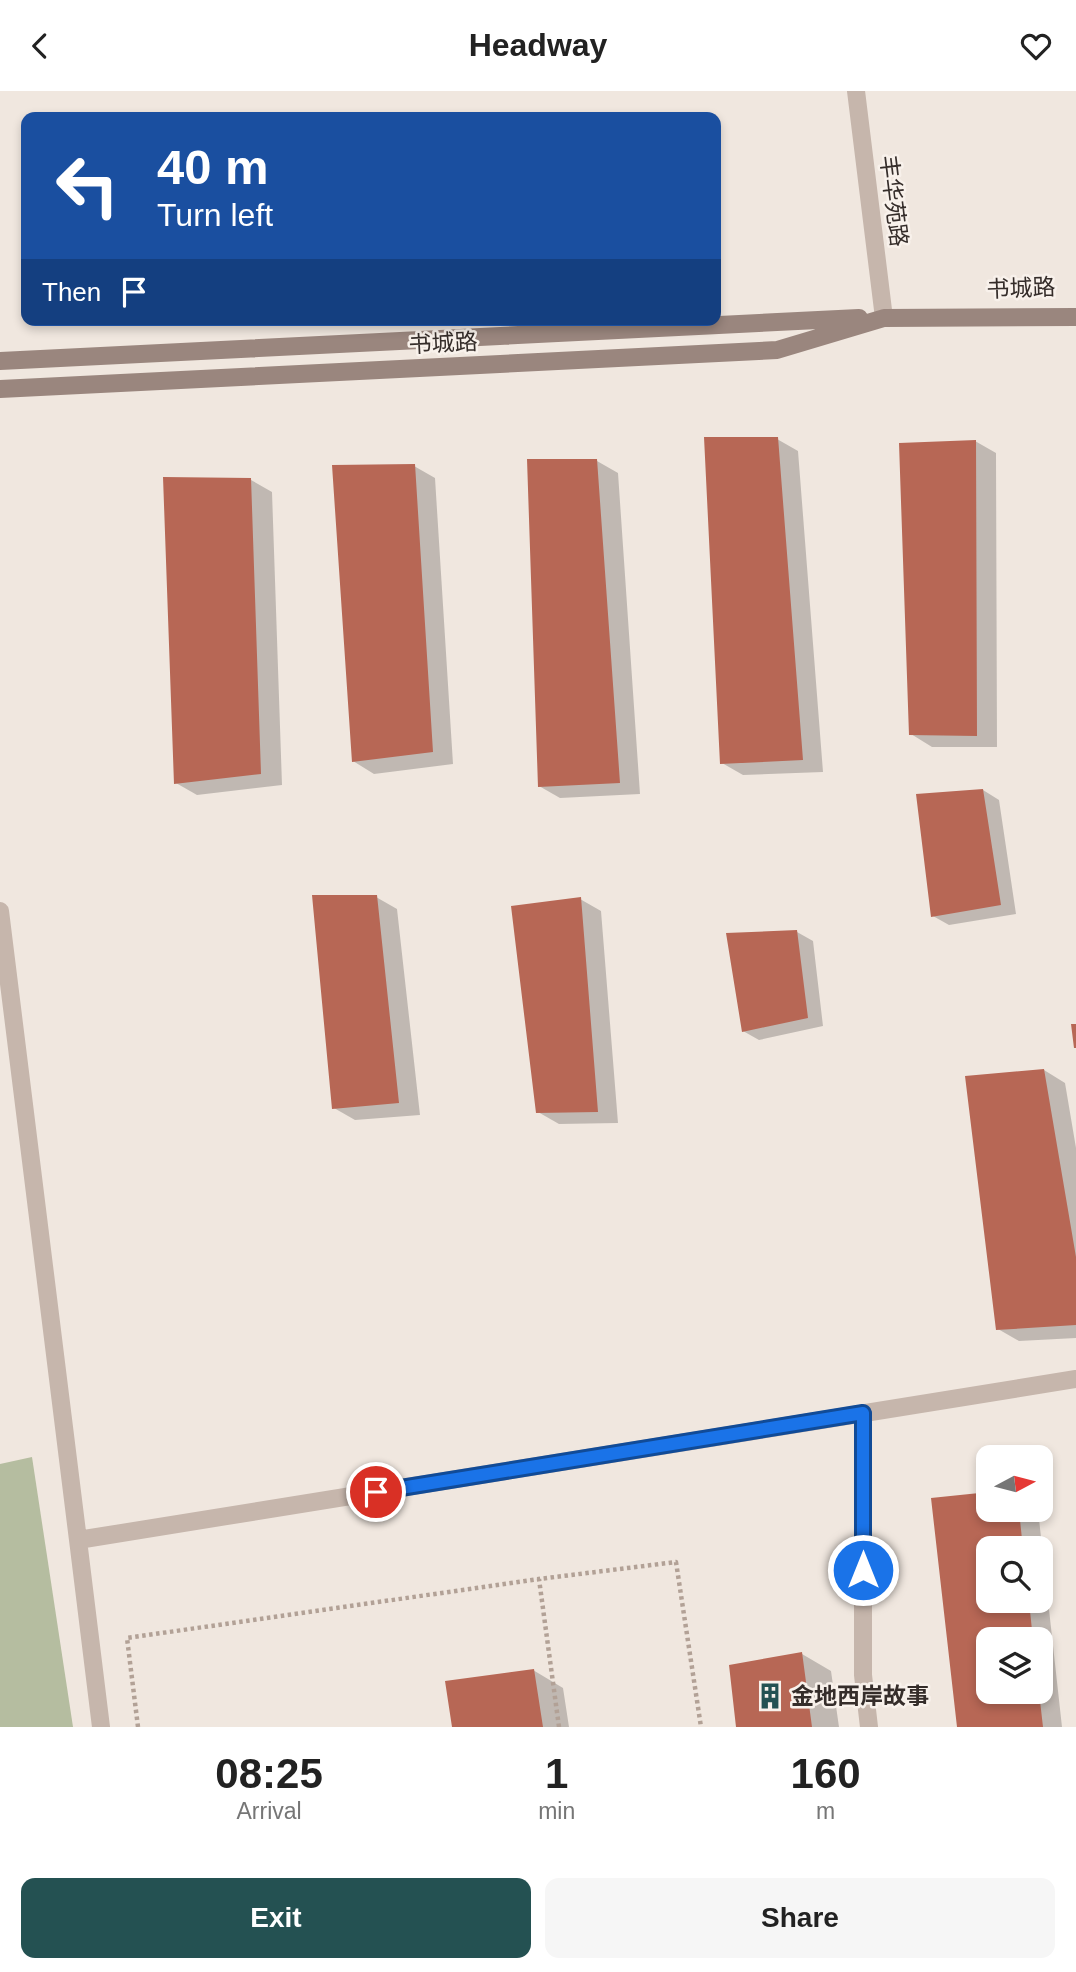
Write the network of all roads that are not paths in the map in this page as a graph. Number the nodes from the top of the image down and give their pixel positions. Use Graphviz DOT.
graph roads {
  1 [pos="856,91"];
  2 [pos="1076,310"];
  3 [pos="884,317"];
  4 [pos="1076,317"];
  5 [pos="721,325"];
  6 [pos="703,326"];
  7 [pos="0,361"];
  8 [pos="0,389"];
  9 [pos="0,911"];
  10 [pos="1076,1379"];
  11 [pos="863,1413"];
  12 [pos="78,1540"];
  13 [pos="101,1727"];
  14 [pos="869,1727"];
  1 -- 3 [label="street, 丰华苑路"];
  2 -- 3 [label="main road, 书城路"];
  3 -- 4 [label="main road, 书城路"];
  3 -- 5 [label="main road, 书城路"];
  3 -- 8 [label="main road, 书城路"];
  6 -- 7 [label="main road, 书城路"];
  9 -- 12 [label="street"];
  10 -- 11 [label="street"];
  11 -- 12 [label="street"];
  11 -- 14 [label="street"];
  12 -- 13 [label="street"];
}
